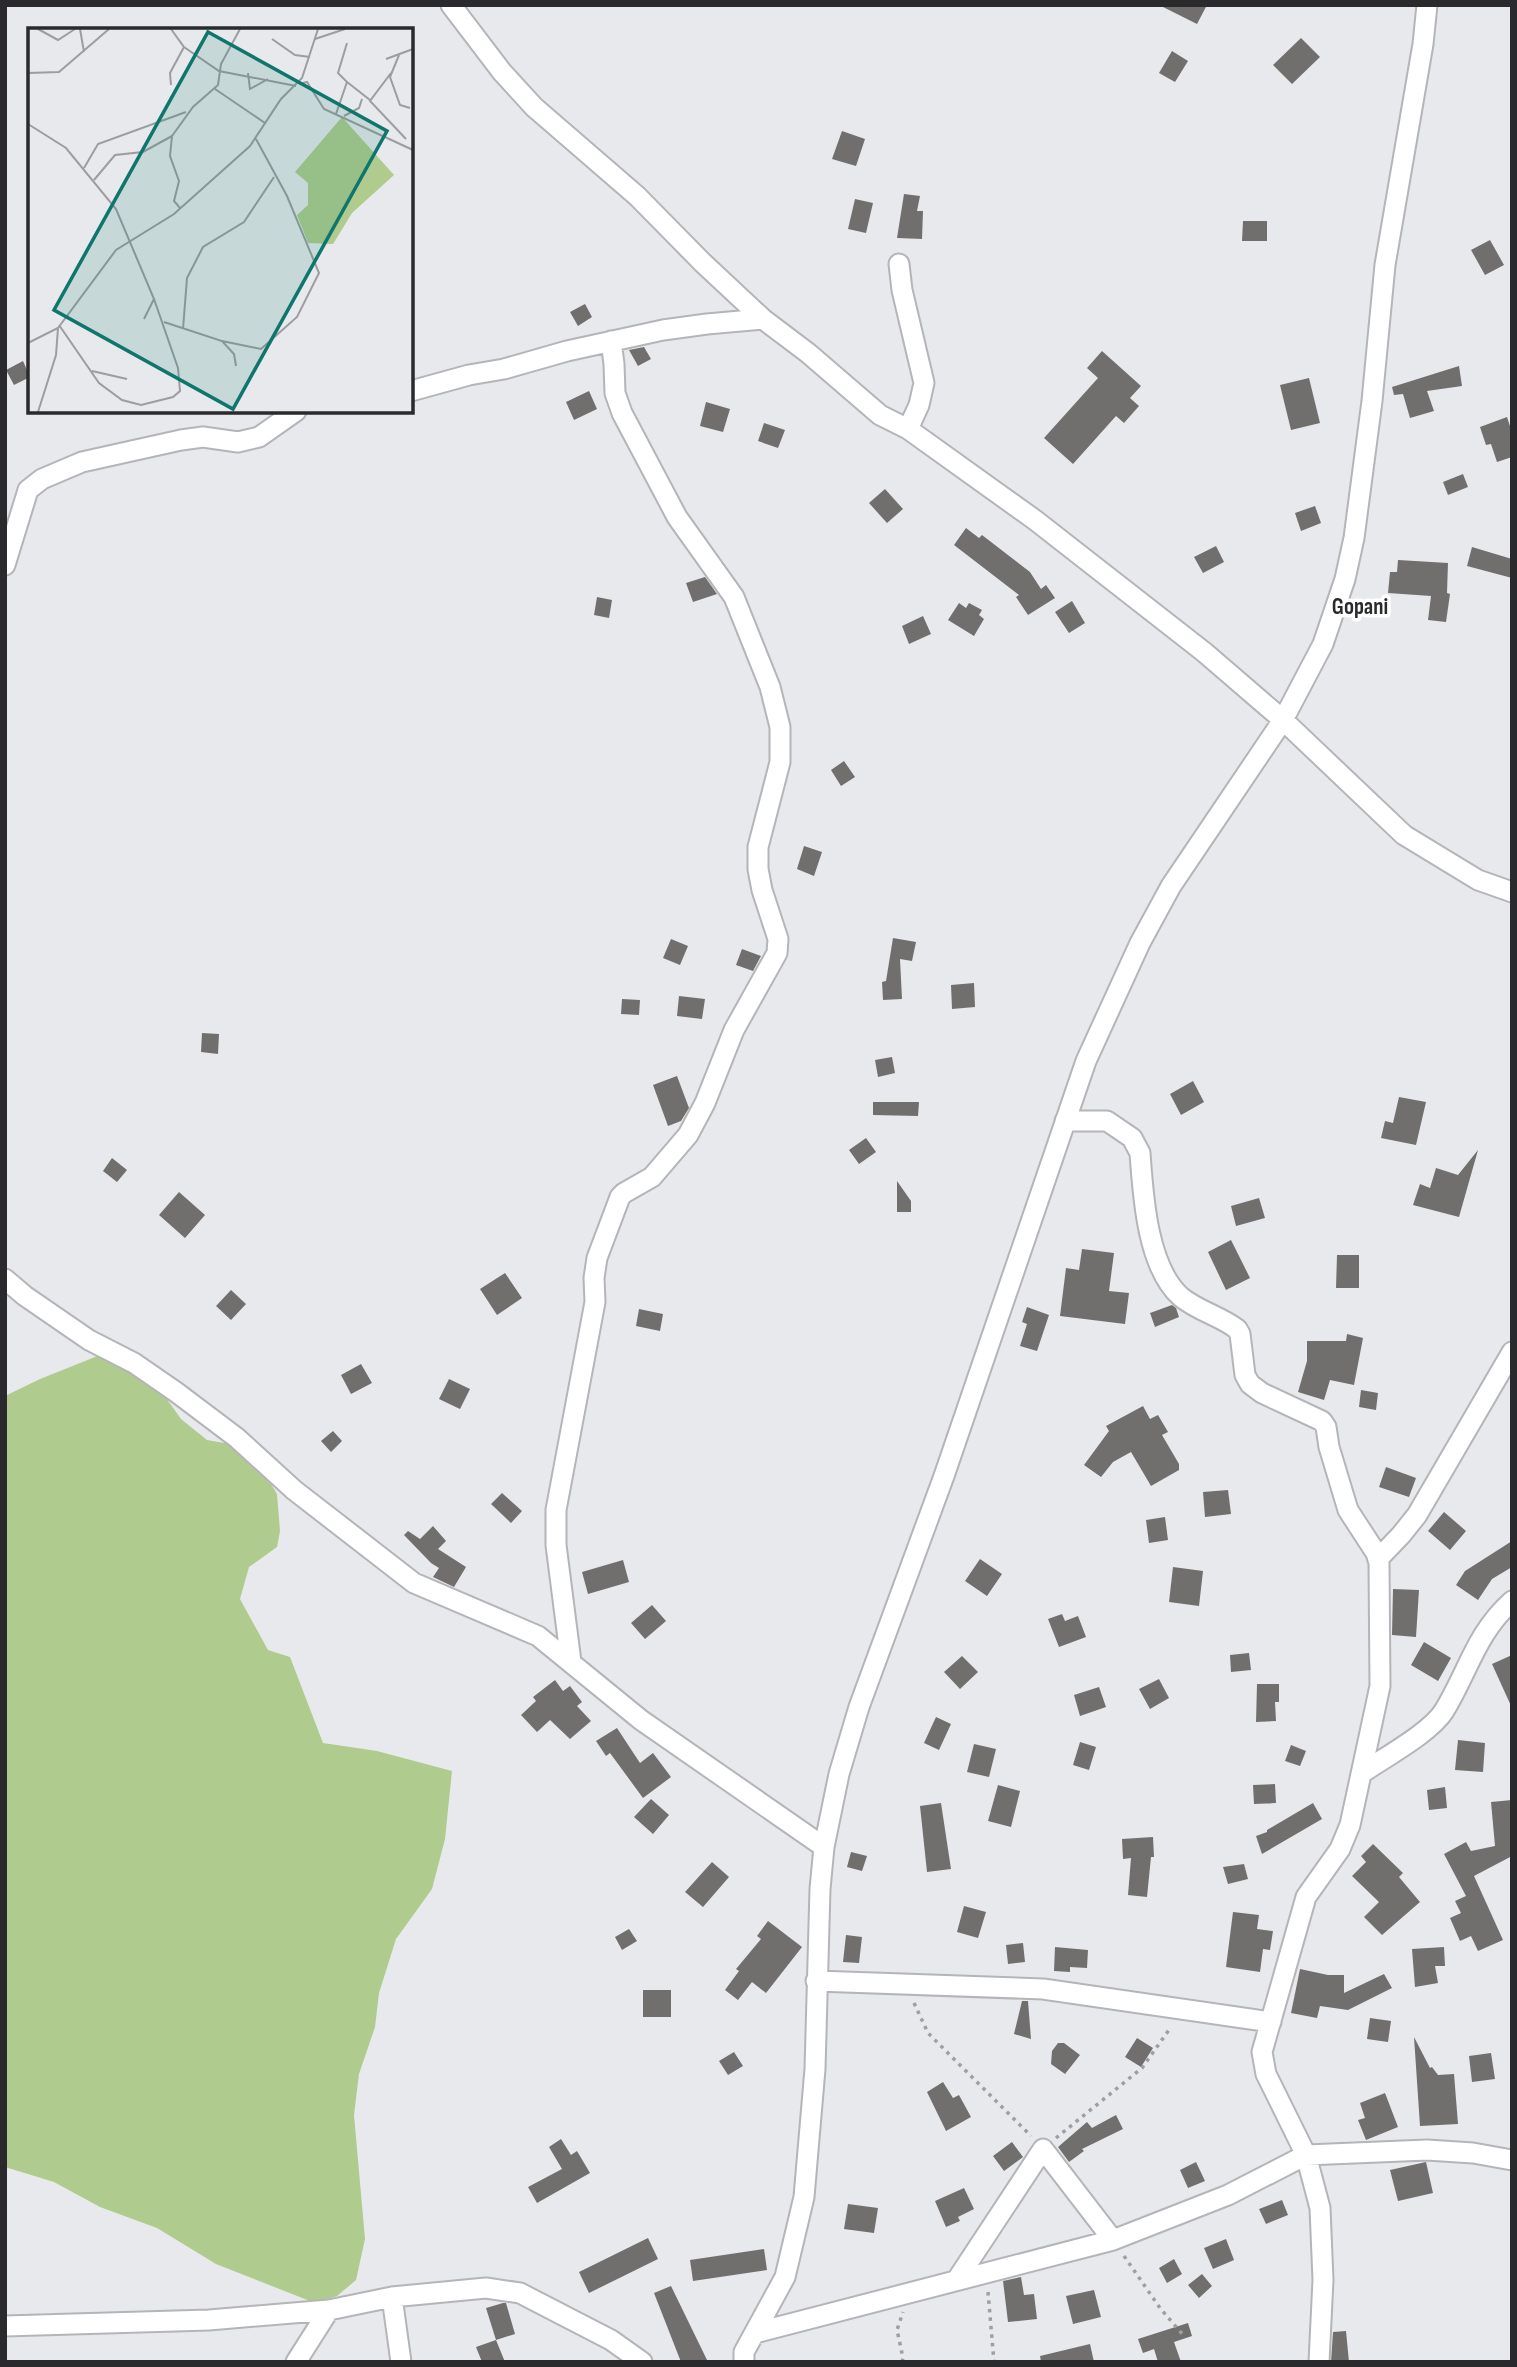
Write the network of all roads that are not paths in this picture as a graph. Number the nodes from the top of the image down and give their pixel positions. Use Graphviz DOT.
graph roads {
  1 [pos="451,5"];
  2 [pos="1427,5"];
  3 [pos="899,264"];
  4 [pos="763,319"];
  5 [pos="611,341"];
  6 [pos="413,390"];
  7 [pos="293,413"];
  8 [pos="908,429"];
  9 [pos="5,565"];
  10 [pos="1283,720"];
  11 [pos="1512,892"];
  12 [pos="1065,1121"];
  13 [pos="5,1279"];
  14 [pos="1512,1352"];
  15 [pos="1378,1559"];
  16 [pos="1512,1601"];
  17 [pos="571,1662"];
  18 [pos="1362,1773"];
  19 [pos="824,1847"];
  20 [pos="816,1981"];
  21 [pos="1270,2022"];
  22 [pos="1306,2155"];
  23 [pos="1512,2160"];
  24 [pos="1113,2240"];
  25 [pos="958,2278"];
  26 [pos="392,2297"];
  27 [pos="329,2310"];
  28 [pos="5,2326"];
  29 [pos="755,2333"];
  30 [pos="742,2358"];
  31 [pos="296,2362"];
  32 [pos="401,2362"];
  33 [pos="642,2362"];
  34 [pos="1319,2362"];
  1 -- 4 [label="street"];
  2 -- 10 [label="street"];
  3 -- 8 [label="street"];
  4 -- 5 [label="street"];
  4 -- 8 [label="street"];
  5 -- 6 [label="street"];
  5 -- 17 [label="street"];
  7 -- 9 [label="street"];
  8 -- 10 [label="street"];
  10 -- 11 [label="street"];
  10 -- 12 [label="street"];
  12 -- 15 [label="street"];
  12 -- 19 [label="street"];
  13 -- 17 [label="street"];
  14 -- 15 [label="street"];
  15 -- 18 [label="street"];
  16 -- 18 [label="street"];
  17 -- 19 [label="street"];
  18 -- 21 [label="street"];
  19 -- 20 [label="street"];
  20 -- 21 [label="street"];
  20 -- 29 [label="street"];
  21 -- 22 [label="street"];
  22 -- 23 [label="street"];
  22 -- 24 [label="street"];
  22 -- 34 [label="street"];
  24 -- 25 [label="street"];
  24 -- 25 [label="street"];
  25 -- 29 [label="street"];
  26 -- 27 [label="street"];
  26 -- 32 [label="street"];
  26 -- 33 [label="street"];
  27 -- 28 [label="street"];
  27 -- 31 [label="street"];
  29 -- 30 [label="street"];
}
